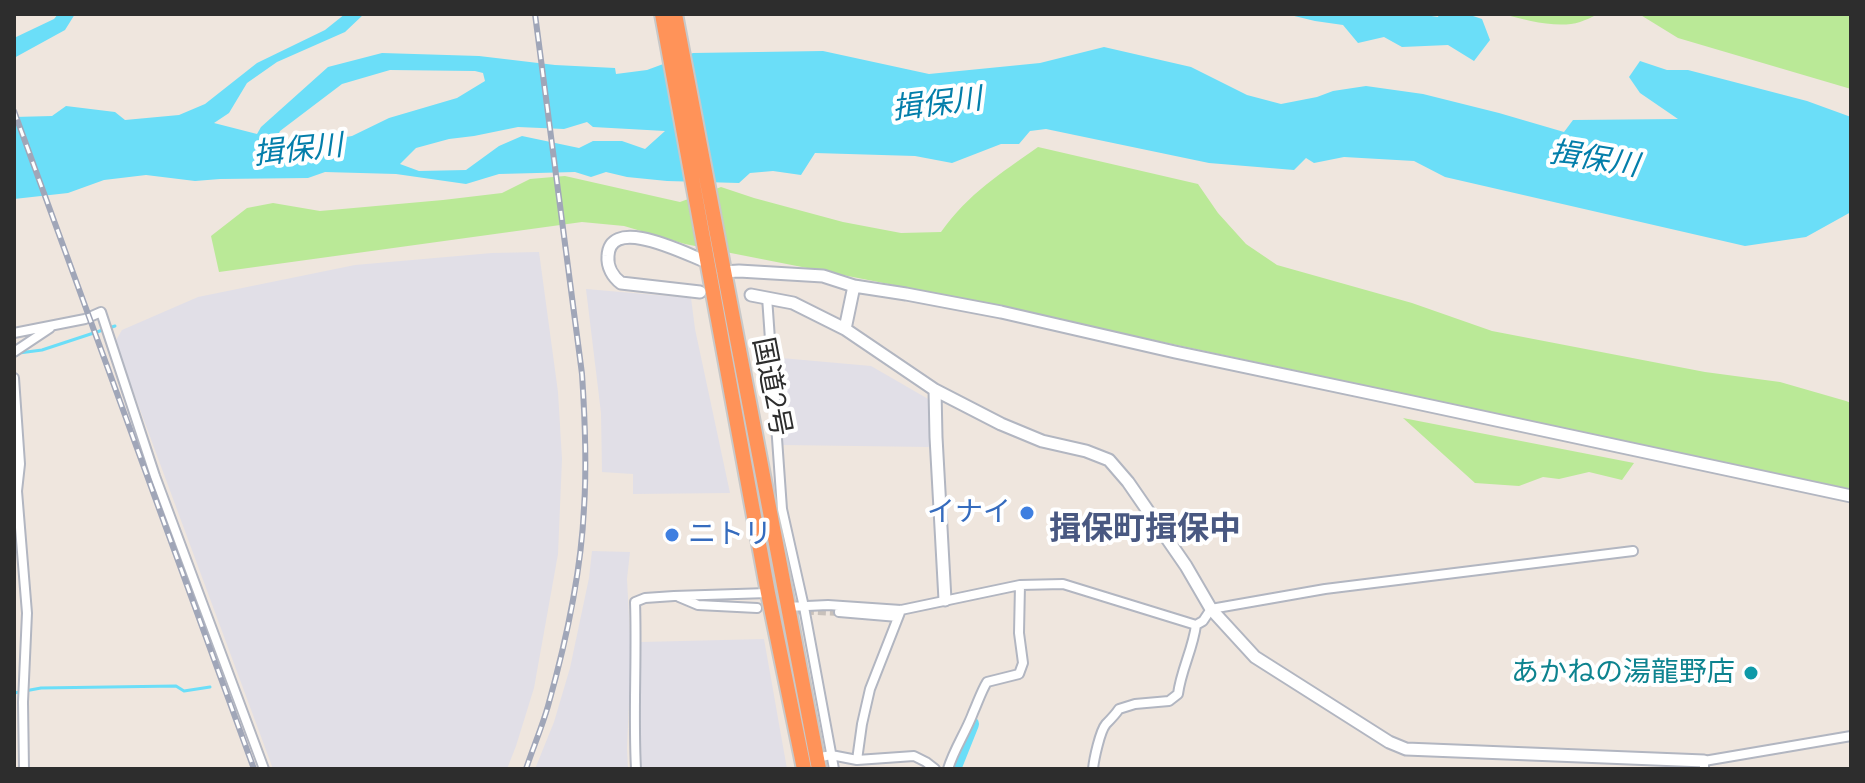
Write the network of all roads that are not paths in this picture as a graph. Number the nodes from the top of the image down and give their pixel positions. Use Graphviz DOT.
graph roads {
  1 [pos="662,14"];
  2 [pos="675,14"];
  3 [pos="711,246"];
  4 [pos="707,262"];
  5 [pos="723,272"];
  6 [pos="854,286"];
  7 [pos="700,292"];
  8 [pos="751,295"];
  9 [pos="767,297"];
  10 [pos="54,325"];
  11 [pos="845,329"];
  12 [pos="14,333"];
  13 [pos="14,352"];
  14 [pos="14,378"];
  15 [pos="935,390"];
  16 [pos="1851,496"];
  17 [pos="1633,551"];
  18 [pos="1020,585"];
  19 [pos="768,593"];
  20 [pos="674,596"];
  21 [pos="945,600"];
  22 [pos="786,607"];
  23 [pos="804,607"];
  24 [pos="757,608"];
  25 [pos="1211,609"];
  26 [pos="839,612"];
  27 [pos="899,613"];
  28 [pos="1196,625"];
  29 [pos="1851,736"];
  30 [pos="852,759"];
  31 [pos="822,761"];
  32 [pos="1704,765"];
  33 [pos="24,769"];
  34 [pos="264,769"];
  35 [pos="636,769"];
  36 [pos="804,769"];
  37 [pos="834,769"];
  38 [pos="849,769"];
  39 [pos="935,769"];
  40 [pos="948,769"];
  41 [pos="1093,769"];
  1 -- 3 [label="highway, 国道2号"];
  2 -- 3 [label="highway, 国道2号"];
  3 -- 4 [label="highway, 国道2号"];
  3 -- 5 [label="highway, 国道2号"];
  4 -- 7 [label="street"];
  4 -- 19 [label="highway, 国道2号"];
  5 -- 6 [label="street"];
  5 -- 22 [label="highway, 国道2号"];
  6 -- 11 [label="street"];
  6 -- 16 [label="street"];
  8 -- 9 [label="street"];
  9 -- 11 [label="street"];
  9 -- 23 [label="street"];
  10 -- 12 [label="street"];
  10 -- 13 [label="street"];
  10 -- 34 [label="street"];
  11 -- 15 [label="street"];
  14 -- 33 [label="street"];
  15 -- 21 [label="street"];
  15 -- 25 [label="street"];
  17 -- 25 [label="street"];
  18 -- 21 [label="street"];
  18 -- 28 [label="street"];
  18 -- 40 [label="street"];
  19 -- 20 [label="street"];
  19 -- 36 [label="highway, 国道2号"];
  20 -- 24 [label="street"];
  20 -- 35 [label="street"];
  21 -- 27 [label="street"];
  22 -- 23 [label="street"];
  22 -- 31 [label="highway, 国道2号"];
  23 -- 27 [label="street"];
  23 -- 31 [label="street"];
  25 -- 28 [label="street"];
  25 -- 32 [label="street"];
  26 -- 27 [label="street"];
  27 -- 30 [label="street"];
  28 -- 41 [label="street"];
  29 -- 32 [label="street"];
  30 -- 31 [label="street"];
  30 -- 38 [label="street"];
  30 -- 39 [label="street"];
  31 -- 37 [label="street"];
}
